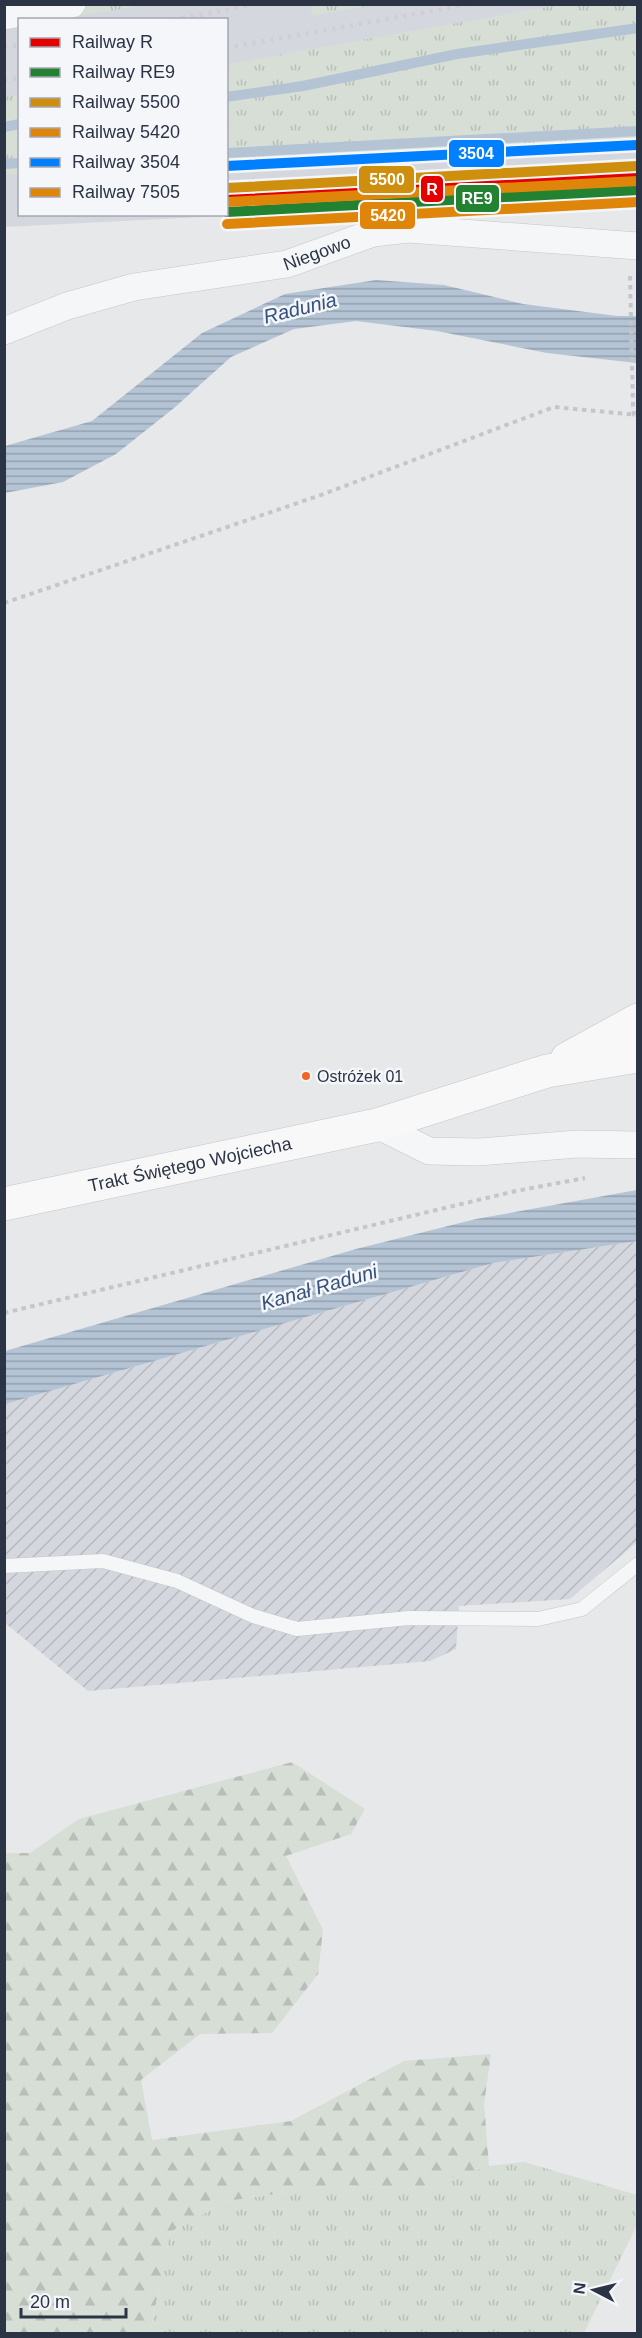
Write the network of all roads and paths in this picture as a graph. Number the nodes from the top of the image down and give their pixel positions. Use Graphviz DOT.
graph roads {
  1 [pos="72,4"];
  2 [pos="4,16"];
  3 [pos="634,257"];
  4 [pos="4,331"];
  5 [pos="636,416"];
  6 [pos="4,603"];
  7 [pos="638,1020"];
  8 [pos="638,1056"];
  9 [pos="547,1071"];
  10 [pos="377,1125"];
  11 [pos="638,1145"];
  12 [pos="591,1177"];
  13 [pos="4,1204"];
  14 [pos="4,1313"];
  15 [pos="638,1564"];
  16 [pos="4,1566"];
  1 -- 2 [label="street"];
  3 -- 4 [label="street, Niegowo"];
  3 -- 5 [label="path"];
  5 -- 6 [label="path"];
  7 -- 9 [label="main road, Trakt Świętego Wojciecha"];
  8 -- 9 [label="main road, Trakt Świętego Wojciecha"];
  9 -- 10 [label="main road, Trakt Świętego Wojciecha"];
  10 -- 11 [label="street"];
  10 -- 13 [label="main road, Trakt Świętego Wojciecha"];
  12 -- 14 [label="path"];
  15 -- 16 [label="lane"];
}
